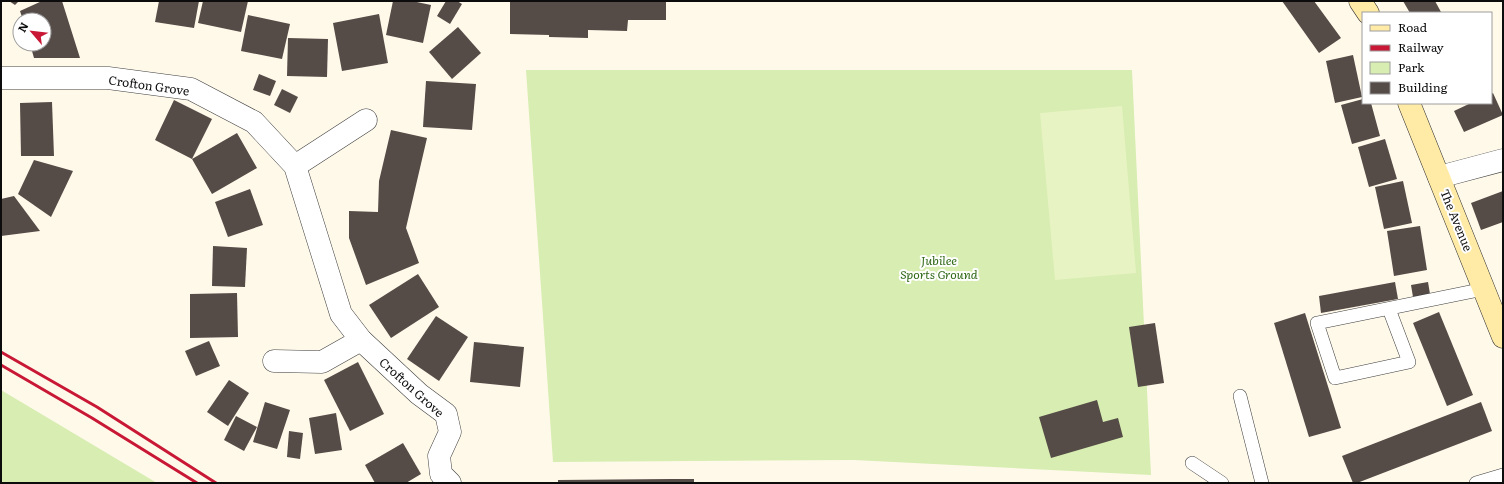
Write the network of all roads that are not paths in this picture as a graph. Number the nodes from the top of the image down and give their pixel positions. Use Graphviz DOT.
graph roads {
  1 [pos="1360,1"];
  2 [pos="1367,12"];
  3 [pos="1,78"];
  4 [pos="1409,104"];
  5 [pos="366,120"];
  6 [pos="1503,160"];
  7 [pos="295,166"];
  8 [pos="1439,177"];
  9 [pos="1484,289"];
  10 [pos="1389,309"];
  11 [pos="1503,337"];
  12 [pos="361,340"];
  13 [pos="274,361"];
  14 [pos="1240,396"];
  15 [pos="1192,464"];
  16 [pos="1503,475"];
  17 [pos="450,483"];
  18 [pos="1222,483"];
  19 [pos="1262,483"];
  20 [pos="1476,483"];
  1 -- 2 [label="street"];
  3 -- 7 [label="street, Crofton Grove"];
  4 -- 8 [label="street, The Avenue"];
  5 -- 7 [label="street"];
  6 -- 8 [label="street"];
  7 -- 12 [label="street, Crofton Grove"];
  8 -- 9 [label="street, The Avenue"];
  9 -- 10 [label="lane"];
  9 -- 11 [label="street, The Avenue"];
  10 -- 10 [label="lane"];
  12 -- 13 [label="street"];
  12 -- 17 [label="street, Crofton Grove"];
  14 -- 19 [label="lane"];
  15 -- 18 [label="lane"];
  16 -- 20 [label="lane"];
}
